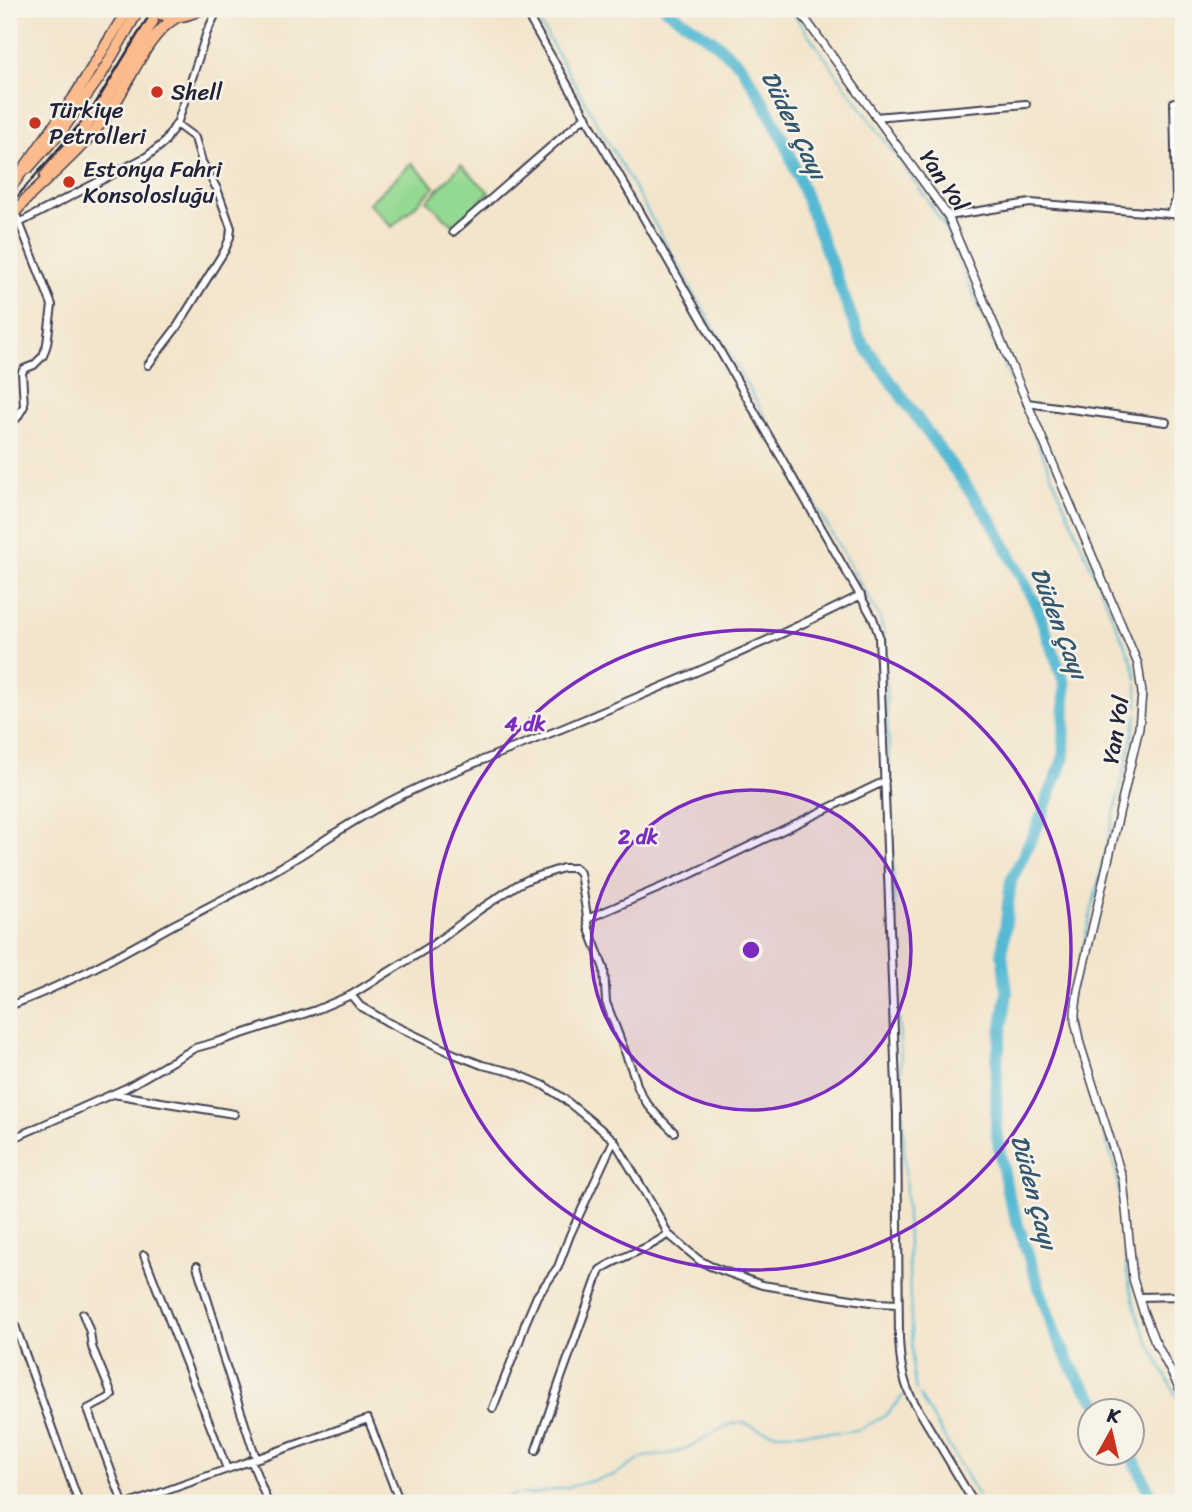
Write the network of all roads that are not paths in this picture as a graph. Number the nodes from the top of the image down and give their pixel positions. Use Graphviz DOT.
graph roads {
  1 [pos="150,9"];
  2 [pos="201,9"];
  3 [pos="218,9"];
  4 [pos="524,9"];
  5 [pos="798,9"];
  6 [pos="133,10"];
  7 [pos="177,17"];
  8 [pos="153,21"];
  9 [pos="1183,102"];
  10 [pos="1026,104"];
  11 [pos="586,117"];
  12 [pos="875,117"];
  13 [pos="177,124"];
  14 [pos="10,188"];
  15 [pos="25,200"];
  16 [pos="1171,214"];
  17 [pos="948,215"];
  18 [pos="1183,215"];
  19 [pos="14,218"];
  20 [pos="453,232"];
  21 [pos="148,365"];
  22 [pos="1027,403"];
  23 [pos="9,419"];
  24 [pos="1166,422"];
  25 [pos="861,595"];
  26 [pos="885,781"];
  27 [pos="587,919"];
  28 [pos="351,995"];
  29 [pos="9,1006"];
  30 [pos="113,1094"];
  31 [pos="234,1114"];
  32 [pos="674,1132"];
  33 [pos="9,1140"];
  34 [pos="614,1140"];
  35 [pos="668,1234"];
  36 [pos="144,1255"];
  37 [pos="197,1266"];
  38 [pos="1183,1296"];
  39 [pos="1139,1297"];
  40 [pos="898,1304"];
  41 [pos="9,1309"];
  42 [pos="83,1314"];
  43 [pos="1183,1395"];
  44 [pos="493,1408"];
  45 [pos="536,1450"];
  46 [pos="253,1459"];
  47 [pos="227,1469"];
  48 [pos="79,1503"];
  49 [pos="123,1503"];
  50 [pos="132,1503"];
  51 [pos="268,1503"];
  52 [pos="400,1503"];
  53 [pos="974,1503"];
  1 -- 7 [label="main road"];
  2 -- 7 [label="main road"];
  3 -- 13 [label="street"];
  4 -- 11 [label="street"];
  5 -- 12 [label="street, Yan Yol"];
  6 -- 14 [label="main road"];
  7 -- 15 [label="main road"];
  8 -- 15 [label="main road"];
  9 -- 16 [label="street"];
  10 -- 12 [label="street"];
  11 -- 20 [label="street"];
  11 -- 25 [label="street"];
  12 -- 17 [label="street, Yan Yol"];
  13 -- 19 [label="street"];
  13 -- 21 [label="street"];
  15 -- 19 [label="main road"];
  16 -- 17 [label="street"];
  16 -- 18 [label="street"];
  17 -- 22 [label="street, Yan Yol"];
  19 -- 23 [label="street"];
  22 -- 24 [label="street"];
  22 -- 39 [label="street, Yan Yol"];
  25 -- 26 [label="street"];
  25 -- 29 [label="street"];
  26 -- 27 [label="street"];
  26 -- 40 [label="street"];
  27 -- 28 [label="street"];
  27 -- 32 [label="street"];
  28 -- 30 [label="street"];
  28 -- 34 [label="street"];
  30 -- 31 [label="street"];
  30 -- 33 [label="street"];
  34 -- 35 [label="street"];
  34 -- 44 [label="street"];
  35 -- 40 [label="street"];
  35 -- 45 [label="street"];
  36 -- 47 [label="street"];
  37 -- 46 [label="street"];
  38 -- 39 [label="street"];
  39 -- 43 [label="street, Yan Yol"];
  40 -- 53 [label="street"];
  41 -- 48 [label="street"];
  42 -- 49 [label="street"];
  46 -- 47 [label="street"];
  46 -- 51 [label="street"];
  46 -- 52 [label="street"];
  47 -- 50 [label="street"];
}
